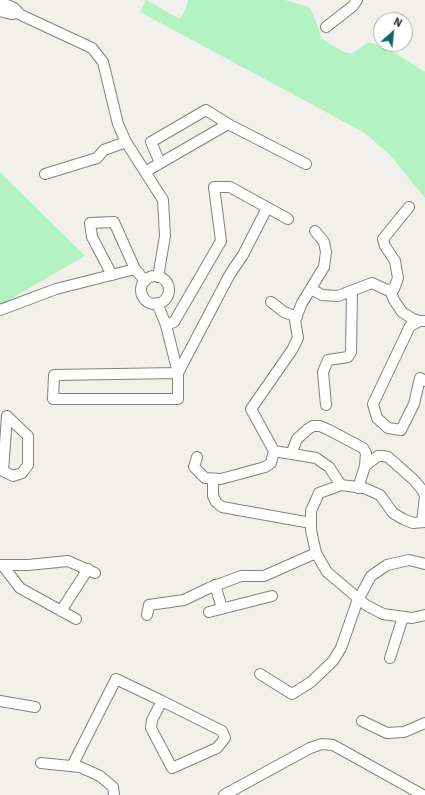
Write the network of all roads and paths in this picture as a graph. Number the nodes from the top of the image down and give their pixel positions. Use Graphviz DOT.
graph roads {
  1 [pos="357,0"];
  2 [pos="0,2"];
  3 [pos="0,11"];
  4 [pos="18,13"];
  5 [pos="326,27"];
  6 [pos="228,124"];
  7 [pos="126,142"];
  8 [pos="160,163"];
  9 [pos="306,164"];
  10 [pos="145,172"];
  11 [pos="44,174"];
  12 [pos="409,207"];
  13 [pos="267,208"];
  14 [pos="288,219"];
  15 [pos="315,231"];
  16 [pos="135,269"];
  17 [pos="112,275"];
  18 [pos="158,277"];
  19 [pos="144,281"];
  20 [pos="311,289"];
  21 [pos="390,290"];
  22 [pos="352,292"];
  23 [pos="271,302"];
  24 [pos="157,303"];
  25 [pos="0,310"];
  26 [pos="297,317"];
  27 [pos="423,321"];
  28 [pos="166,325"];
  29 [pos="425,368"];
  30 [pos="178,373"];
  31 [pos="423,379"];
  32 [pos="326,405"];
  33 [pos="4,412"];
  34 [pos="274,451"];
  35 [pos="291,454"];
  36 [pos="197,456"];
  37 [pos="365,466"];
  38 [pos="213,479"];
  39 [pos="341,485"];
  40 [pos="358,488"];
  41 [pos="311,522"];
  42 [pos="423,522"];
  43 [pos="316,553"];
  44 [pos="425,564"];
  45 [pos="2,565"];
  46 [pos="215,586"];
  47 [pos="272,596"];
  48 [pos="359,599"];
  49 [pos="222,608"];
  50 [pos="61,611"];
  51 [pos="209,612"];
  52 [pos="147,615"];
  53 [pos="425,615"];
  54 [pos="403,617"];
  55 [pos="76,619"];
  56 [pos="390,658"];
  57 [pos="260,674"];
  58 [pos="0,701"];
  59 [pos="162,701"];
  60 [pos="35,707"];
  61 [pos="362,720"];
  62 [pos="425,723"];
  63 [pos="41,763"];
  64 [pos="72,766"];
  65 [pos="114,795"];
  66 [pos="224,795"];
  67 [pos="423,795"];
  1 -- 5 [label="street"];
  2 -- 4 [label="street"];
  3 -- 4 [label="street"];
  4 -- 7 [label="street"];
  6 -- 8 [label="street"];
  6 -- 8 [label="street"];
  6 -- 9 [label="street"];
  7 -- 10 [label="street"];
  7 -- 11 [label="street"];
  8 -- 10 [label="street"];
  10 -- 18 [label="street"];
  12 -- 21 [label="street"];
  13 -- 14 [label="street"];
  13 -- 28 [label="street"];
  13 -- 30 [label="street"];
  15 -- 20 [label="street"];
  16 -- 17 [label="street"];
  16 -- 17 [label="street"];
  16 -- 19 [label="street"];
  17 -- 25 [label="street"];
  18 -- 19 [label="street"];
  18 -- 24 [label="street"];
  19 -- 24 [label="street"];
  20 -- 22 [label="street"];
  20 -- 26 [label="street"];
  21 -- 22 [label="street"];
  21 -- 27 [label="street"];
  22 -- 32 [label="street"];
  23 -- 26 [label="street"];
  24 -- 28 [label="street"];
  26 -- 34 [label="street"];
  27 -- 31 [label="street"];
  28 -- 30 [label="street"];
  29 -- 31 [label="street"];
  30 -- 30 [label="street"];
  33 -- 33 [label="street"];
  34 -- 35 [label="street"];
  34 -- 38 [label="street"];
  35 -- 37 [label="street"];
  35 -- 39 [label="street"];
  36 -- 38 [label="street"];
  37 -- 40 [label="street"];
  37 -- 42 [label="street"];
  38 -- 41 [label="street"];
  39 -- 40 [label="street"];
  39 -- 41 [label="street"];
  40 -- 42 [label="street"];
  41 -- 43 [label="street"];
  43 -- 46 [label="street"];
  43 -- 48 [label="street"];
  44 -- 48 [label="street"];
  45 -- 50 [label="street"];
  45 -- 50 [label="street"];
  46 -- 49 [label="street"];
  46 -- 52 [label="street"];
  47 -- 49 [label="street"];
  48 -- 54 [label="street"];
  48 -- 57 [label="street"];
  49 -- 51 [label="street"];
  50 -- 55 [label="street"];
  53 -- 54 [label="street"];
  54 -- 56 [label="street"];
  58 -- 60 [label="street"];
  59 -- 59 [label="street"];
  59 -- 64 [label="street"];
  61 -- 62 [label="street"];
  63 -- 64 [label="street"];
  64 -- 65 [label="street"];
  66 -- 67 [label="street"];
}
